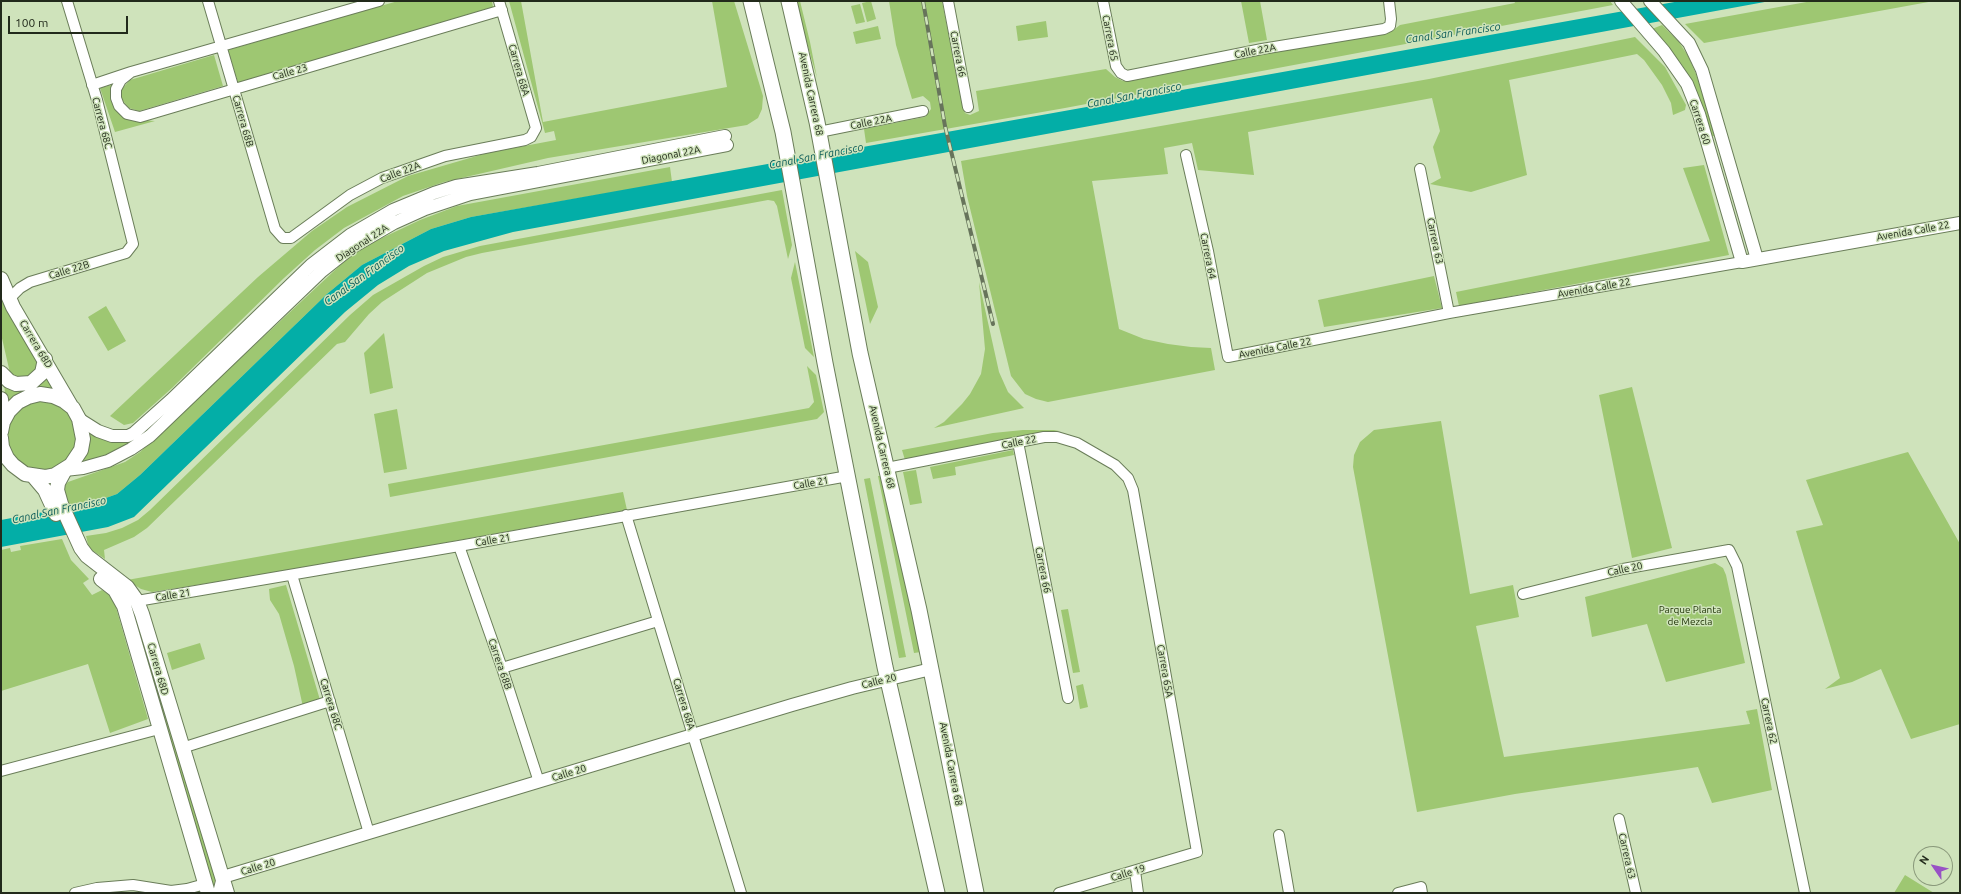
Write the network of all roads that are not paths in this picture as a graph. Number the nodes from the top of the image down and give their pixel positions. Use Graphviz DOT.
graph roads {
  1 [pos="67,1"];
  2 [pos="208,1"];
  3 [pos="379,1"];
  4 [pos="751,1"];
  5 [pos="789,1"];
  6 [pos="948,1"];
  7 [pos="1102,1"];
  8 [pos="1388,1"];
  9 [pos="1621,1"];
  10 [pos="1650,1"];
  11 [pos="501,5"];
  12 [pos="221,46"];
  13 [pos="131,72"];
  14 [pos="1121,73"];
  15 [pos="92,85"];
  16 [pos="234,88"];
  17 [pos="968,107"];
  18 [pos="923,111"];
  19 [pos="819,132"];
  20 [pos="531,137"];
  21 [pos="1724,145"];
  22 [pos="1709,148"];
  23 [pos="1186,155"];
  24 [pos="1420,169"];
  25 [pos="1960,223"];
  26 [pos="283,238"];
  27 [pos="132,247"];
  28 [pos="1756,259"];
  29 [pos="1742,262"];
  30 [pos="1,279"];
  31 [pos="9,298"];
  32 [pos="1450,313"];
  33 [pos="1228,357"];
  34 [pos="45,359"];
  35 [pos="1,373"];
  36 [pos="1,399"];
  37 [pos="76,413"];
  38 [pos="2,427"];
  39 [pos="1,438"];
  40 [pos="1018,442"];
  41 [pos="887,468"];
  42 [pos="65,470"];
  43 [pos="34,476"];
  44 [pos="848,476"];
  45 [pos="1133,490"];
  46 [pos="57,505"];
  47 [pos="626,516"];
  48 [pos="72,540"];
  49 [pos="459,546"];
  50 [pos="1729,550"];
  51 [pos="292,575"];
  52 [pos="1523,594"];
  53 [pos="137,601"];
  54 [pos="658,621"];
  55 [pos="502,668"];
  56 [pos="931,669"];
  57 [pos="888,679"];
  58 [pos="1068,698"];
  59 [pos="330,701"];
  60 [pos="159,729"];
  61 [pos="693,735"];
  62 [pos="182,748"];
  63 [pos="1,771"];
  64 [pos="539,782"];
  65 [pos="1619,819"];
  66 [pos="370,833"];
  67 [pos="1279,835"];
  68 [pos="1197,852"];
  69 [pos="1134,871"];
  70 [pos="223,877"];
  71 [pos="206,888"];
  72 [pos="1422,890"];
  73 [pos="75,893"];
  74 [pos="219,893"];
  75 [pos="227,893"];
  76 [pos="741,893"];
  77 [pos="937,893"];
  78 [pos="976,893"];
  79 [pos="1059,893"];
  80 [pos="1138,893"];
  81 [pos="1289,893"];
  82 [pos="1398,893"];
  83 [pos="1636,893"];
  84 [pos="1805,893"];
  1 -- 15 [label="street, Carrera 68C"];
  2 -- 12 [label="street, Carrera 68B"];
  3 -- 12 [label="street"];
  4 -- 44 [label="main road"];
  5 -- 19 [label="main road, Avenida Carrera 68"];
  6 -- 17 [label="street, Carrera 66"];
  7 -- 14 [label="street, Carrera 65"];
  8 -- 14 [label="street, Calle 22A"];
  9 -- 22 [label="street, Carrera 60"];
  10 -- 21 [label="street, Carrera 60"];
  11 -- 16 [label="street, Calle 23"];
  11 -- 20 [label="street, Carrera 68A"];
  12 -- 13 [label="street"];
  12 -- 16 [label="street, Carrera 68B"];
  13 -- 15 [label="street"];
  13 -- 16 [label="street, Calle 23"];
  15 -- 27 [label="street, Carrera 68C"];
  16 -- 26 [label="street, Carrera 68B"];
  18 -- 19 [label="street, Calle 22A"];
  19 -- 41 [label="main road, Avenida Carrera 68"];
  20 -- 26 [label="street, Calle 22A"];
  21 -- 22 [label="street"];
  21 -- 28 [label="street, Carrera 60"];
  22 -- 29 [label="street, Carrera 60"];
  23 -- 33 [label="street, Carrera 64"];
  24 -- 32 [label="street, Carrera 63"];
  25 -- 28 [label="street, Avenida Calle 22"];
  27 -- 31 [label="street, Calle 22B"];
  28 -- 29 [label="street, Avenida Calle 22"];
  29 -- 32 [label="street, Avenida Calle 22"];
  30 -- 31 [label="main road, Carrera 68D"];
  31 -- 34 [label="main road, Carrera 68D"];
  32 -- 33 [label="street, Avenida Calle 22"];
  34 -- 35 [label="main road"];
  34 -- 37 [label="main road, Carrera 68D"];
  36 -- 38 [label="main road"];
  37 -- 38 [label="main road"];
  37 -- 42 [label="main road, Carrera 68D"];
  37 -- 42 [label="street, Diagonal 22A"];
  39 -- 43 [label="main road"];
  40 -- 41 [label="street, Calle 22"];
  40 -- 45 [label="street, Calle 22"];
  40 -- 58 [label="street, Carrera 66"];
  41 -- 56 [label="main road, Avenida Carrera 68"];
  42 -- 43 [label="main road"];
  42 -- 46 [label="main road, Carrera 68D"];
  43 -- 46 [label="main road, Carrera 68D"];
  44 -- 47 [label="street, Calle 21"];
  44 -- 57 [label="main road"];
  45 -- 68 [label="street, Carrera 65A"];
  46 -- 48 [label="main road, Carrera 68D"];
  47 -- 49 [label="street, Calle 21"];
  47 -- 54 [label="street, Carrera 68A"];
  48 -- 53 [label="main road, Carrera 68D"];
  48 -- 60 [label="main road, Carrera 68D"];
  49 -- 51 [label="street, Calle 21"];
  49 -- 55 [label="street, Carrera 68B"];
  50 -- 52 [label="street, Calle 20"];
  50 -- 84 [label="street, Carrera 62"];
  51 -- 53 [label="street, Calle 21"];
  51 -- 59 [label="street, Carrera 68C"];
  53 -- 62 [label="main road, Carrera 68D"];
  54 -- 55 [label="street"];
  54 -- 61 [label="street, Carrera 68A"];
  55 -- 64 [label="street, Carrera 68B"];
  56 -- 57 [label="street, Calle 20"];
  56 -- 78 [label="main road, Avenida Carrera 68"];
  57 -- 61 [label="street, Calle 20"];
  57 -- 77 [label="main road"];
  59 -- 62 [label="street"];
  59 -- 66 [label="street, Carrera 68C"];
  60 -- 63 [label="street"];
  60 -- 71 [label="main road, Carrera 68D"];
  61 -- 64 [label="street, Calle 20"];
  61 -- 76 [label="street, Carrera 68A"];
  62 -- 70 [label="main road, Carrera 68D"];
  64 -- 66 [label="street, Calle 20"];
  65 -- 83 [label="street, Carrera 63"];
  66 -- 70 [label="street, Calle 20"];
  67 -- 81 [label="street"];
  68 -- 69 [label="street, Calle 19"];
  69 -- 79 [label="street, Calle 19"];
  69 -- 80 [label="street"];
  70 -- 74 [label="street"];
  70 -- 75 [label="main road, Carrera 68D"];
  71 -- 73 [label="street"];
  72 -- 82 [label="street"];
}
